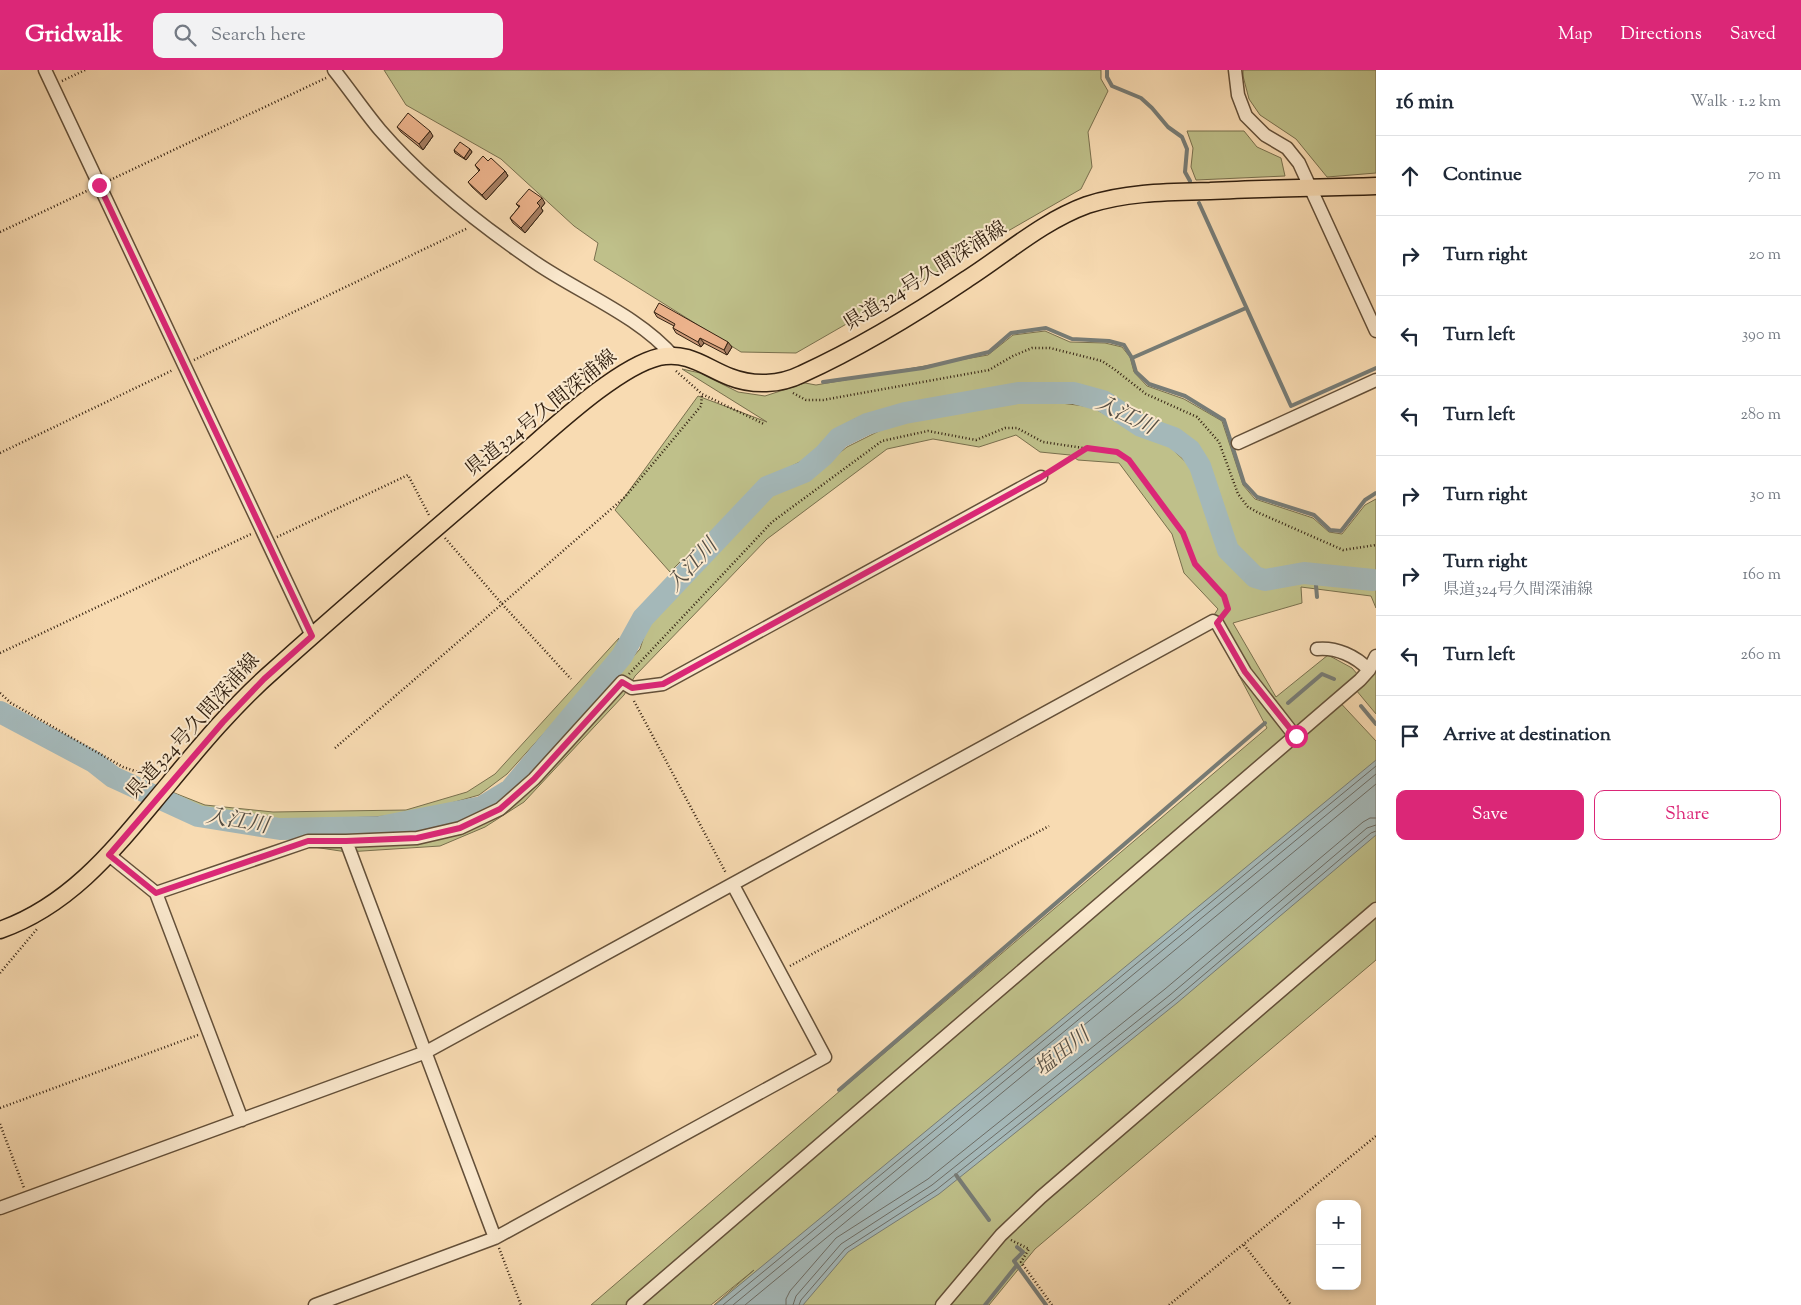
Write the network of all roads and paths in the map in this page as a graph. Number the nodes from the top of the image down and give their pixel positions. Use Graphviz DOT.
graph roads {
  1 [pos="45,70"];
  2 [pos="85,70"];
  3 [pos="1235,70"];
  4 [pos="335,71"];
  5 [pos="52,86"];
  6 [pos="99,185"];
  7 [pos="1376,186"];
  8 [pos="1311,188"];
  9 [pos="479,223"];
  10 [pos="0,232"];
  11 [pos="1376,331"];
  12 [pos="667,357"];
  13 [pos="183,365"];
  14 [pos="1376,380"];
  15 [pos="783,382"];
  16 [pos="702,394"];
  17 [pos="764,424"];
  18 [pos="1238,442"];
  19 [pos="1087,448"];
  20 [pos="0,453"];
  21 [pos="1041,477"];
  22 [pos="261,528"];
  23 [pos="436,528"];
  24 [pos="267,542"];
  25 [pos="1376,545"];
  26 [pos="502,604"];
  27 [pos="1217,623"];
  28 [pos="312,636"];
  29 [pos="1316,649"];
  30 [pos="0,653"];
  31 [pos="1376,656"];
  32 [pos="1369,670"];
  33 [pos="571,679"];
  34 [pos="622,682"];
  35 [pos="0,693"];
  36 [pos="634,701"];
  37 [pos="1296,736"];
  38 [pos="335,748"];
  39 [pos="170,782"];
  40 [pos="1049,826"];
  41 [pos="346,841"];
  42 [pos="109,855"];
  43 [pos="733,886"];
  44 [pos="156,893"];
  45 [pos="47,908"];
  46 [pos="1376,910"];
  47 [pos="0,930"];
  48 [pos="780,972"];
  49 [pos="0,973"];
  50 [pos="208,1030"];
  51 [pos="426,1052"];
  52 [pos="0,1108"];
  53 [pos="242,1120"];
  54 [pos="0,1124"];
  55 [pos="1376,1136"];
  56 [pos="28,1198"];
  57 [pos="0,1208"];
  58 [pos="1001,1234"];
  59 [pos="494,1238"];
  60 [pos="1244,1245"];
  61 [pos="315,1305"];
  62 [pos="521,1305"];
  63 [pos="633,1305"];
  64 [pos="942,1305"];
  65 [pos="1052,1305"];
  66 [pos="1169,1305"];
  67 [pos="1291,1305"];
  1 -- 5 [label="street"];
  2 -- 5 [label="path"];
  3 -- 8 [label="street"];
  4 -- 6 [label="path"];
  4 -- 9 [label="street"];
  5 -- 6 [label="street"];
  6 -- 10 [label="path"];
  6 -- 13 [label="street"];
  7 -- 8 [label="main road, 県道324号久間深浦線"];
  8 -- 11 [label="street"];
  8 -- 15 [label="main road, 県道324号久間深浦線"];
  9 -- 12 [label="street"];
  9 -- 13 [label="path"];
  12 -- 15 [label="main road, 県道324号久間深浦線"];
  12 -- 16 [label="path"];
  12 -- 23 [label="main road, 県道324号久間深浦線"];
  13 -- 20 [label="path"];
  13 -- 22 [label="street"];
  14 -- 18 [label="street"];
  15 -- 25 [label="path"];
  16 -- 17 [label="path"];
  16 -- 26 [label="path"];
  19 -- 21 [label="path"];
  19 -- 27 [label="path"];
  19 -- 34 [label="path"];
  21 -- 34 [label="street"];
  22 -- 24 [label="street"];
  22 -- 30 [label="path"];
  23 -- 24 [label="path"];
  23 -- 26 [label="path"];
  23 -- 28 [label="main road, 県道324号久間深浦線"];
  24 -- 28 [label="street"];
  26 -- 33 [label="path"];
  26 -- 38 [label="path"];
  27 -- 37 [label="street"];
  27 -- 43 [label="street"];
  28 -- 39 [label="main road, 県道324号久間深浦線"];
  29 -- 32 [label="street"];
  31 -- 32 [label="street"];
  32 -- 37 [label="street"];
  34 -- 41 [label="street"];
  35 -- 39 [label="path"];
  36 -- 43 [label="path"];
  37 -- 63 [label="street"];
  39 -- 42 [label="main road, 県道324号久間深浦線"];
  40 -- 48 [label="path"];
  41 -- 44 [label="street"];
  41 -- 51 [label="street"];
  42 -- 44 [label="street"];
  42 -- 45 [label="main road, 県道324号久間深浦線"];
  43 -- 48 [label="street"];
  43 -- 51 [label="street"];
  44 -- 50 [label="street"];
  45 -- 47 [label="main road, 県道324号久間深浦線"];
  45 -- 49 [label="path"];
  46 -- 58 [label="street"];
  48 -- 59 [label="street"];
  50 -- 52 [label="path"];
  50 -- 53 [label="street"];
  51 -- 53 [label="street"];
  51 -- 59 [label="street"];
  53 -- 56 [label="street"];
  54 -- 56 [label="path"];
  55 -- 60 [label="path"];
  56 -- 57 [label="street"];
  58 -- 64 [label="street"];
  58 -- 65 [label="path"];
  59 -- 61 [label="street"];
  59 -- 62 [label="path"];
  60 -- 66 [label="path"];
  60 -- 67 [label="path"];
}
